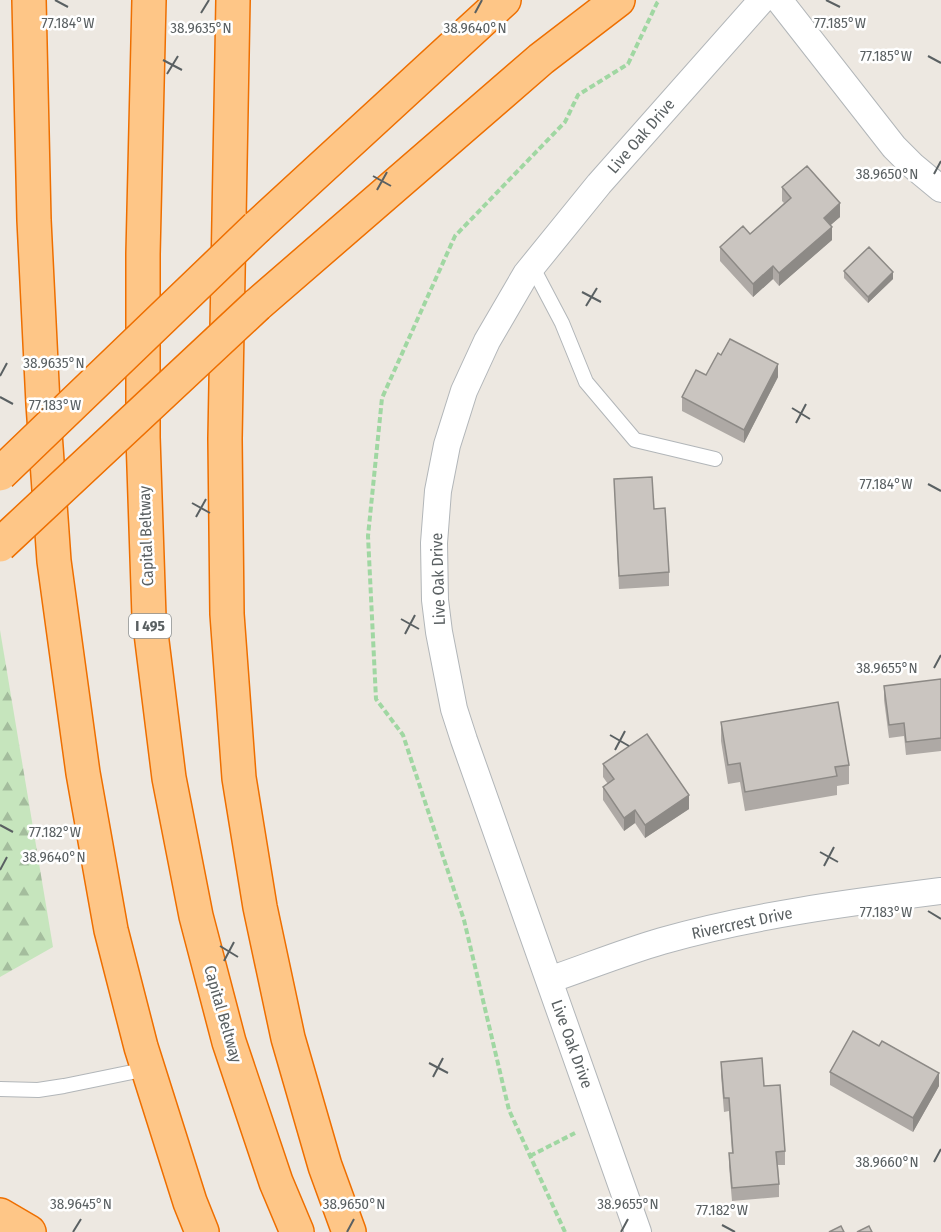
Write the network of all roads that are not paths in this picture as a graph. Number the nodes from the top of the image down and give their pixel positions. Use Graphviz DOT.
graph roads {
  1 [pos="29,0"];
  2 [pos="149,0"];
  3 [pos="233,0"];
  4 [pos="481,0"];
  5 [pos="504,0"];
  6 [pos="579,0"];
  7 [pos="618,0"];
  8 [pos="762,0"];
  9 [pos="779,0"];
  10 [pos="941,189"];
  11 [pos="256,227"];
  12 [pos="532,266"];
  13 [pos="257,305"];
  14 [pos="715,459"];
  15 [pos="0,474"];
  16 [pos="0,545"];
  17 [pos="941,891"];
  18 [pos="549,980"];
  19 [pos="147,1069"];
  20 [pos="0,1089"];
  21 [pos="0,1215"];
  22 [pos="29,1232"];
  23 [pos="202,1232"];
  24 [pos="297,1232"];
  25 [pos="349,1232"];
  26 [pos="638,1232"];
  1 -- 19 [label="highway"];
  2 -- 24 [label="highway, Capital Beltway / I 495"];
  3 -- 25 [label="highway"];
  4 -- 11 [label="highway"];
  5 -- 11 [label="highway"];
  6 -- 13 [label="highway"];
  7 -- 13 [label="highway"];
  8 -- 12 [label="street, Live Oak Drive"];
  9 -- 10 [label="street"];
  11 -- 15 [label="highway, bridge"];
  12 -- 14 [label="lane"];
  12 -- 18 [label="street, Live Oak Drive"];
  13 -- 16 [label="highway, bridge"];
  17 -- 18 [label="street, Rivercrest Drive"];
  18 -- 26 [label="street, Live Oak Drive"];
  19 -- 20 [label="lane"];
  19 -- 23 [label="highway"];
  21 -- 22 [label="highway"];
}
